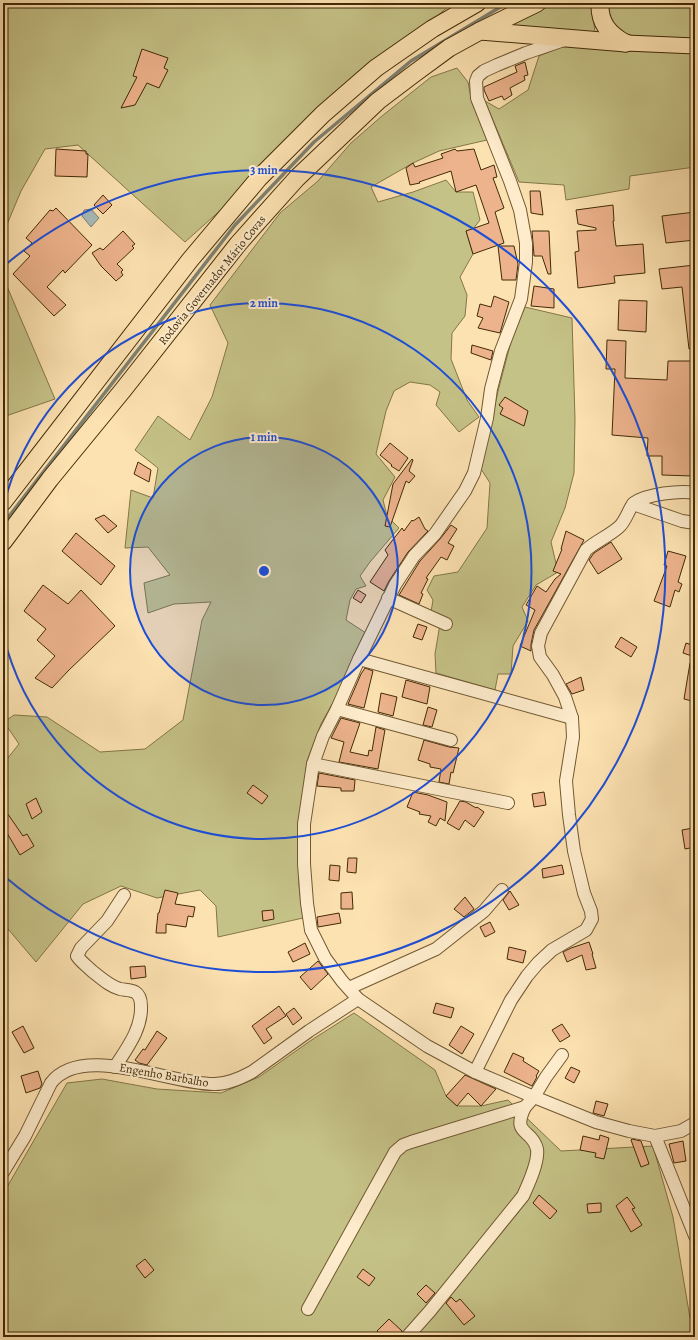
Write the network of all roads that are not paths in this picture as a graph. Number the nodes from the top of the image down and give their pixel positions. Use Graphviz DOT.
graph roads {
  1 [pos="537,3"];
  2 [pos="600,3"];
  3 [pos="467,5"];
  4 [pos="480,31"];
  5 [pos="568,39"];
  6 [pos="626,43"];
  7 [pos="695,46"];
  8 [pos="695,493"];
  9 [pos="3,502"];
  10 [pos="633,504"];
  11 [pos="695,523"];
  12 [pos="3,542"];
  13 [pos="388,598"];
  14 [pos="446,624"];
  15 [pos="359,659"];
  16 [pos="337,709"];
  17 [pos="572,718"];
  18 [pos="451,740"];
  19 [pos="312,764"];
  20 [pos="508,803"];
  21 [pos="502,890"];
  22 [pos="124,895"];
  23 [pos="349,988"];
  24 [pos="358,1000"];
  25 [pos="562,1055"];
  26 [pos="115,1066"];
  27 [pos="475,1072"];
  28 [pos="534,1097"];
  29 [pos="525,1107"];
  30 [pos="695,1123"];
  31 [pos="655,1136"];
  32 [pos="3,1172"];
  33 [pos="695,1236"];
  34 [pos="308,1309"];
  35 [pos="407,1337"];
  1 -- 4 [label="highway, Rodovia Governador Mário Covas"];
  2 -- 6 [label="highway"];
  3 -- 9 [label="highway"];
  4 -- 5 [label="highway"];
  4 -- 12 [label="highway, Rodovia Governador Mário Covas"];
  5 -- 6 [label="highway"];
  5 -- 13 [label="street"];
  6 -- 7 [label="main road"];
  8 -- 10 [label="street"];
  10 -- 11 [label="street"];
  10 -- 17 [label="street"];
  13 -- 14 [label="street"];
  13 -- 15 [label="street"];
  15 -- 16 [label="street"];
  15 -- 17 [label="street"];
  16 -- 18 [label="street"];
  16 -- 19 [label="street"];
  17 -- 27 [label="street"];
  19 -- 20 [label="street"];
  19 -- 23 [label="street"];
  21 -- 23 [label="street"];
  22 -- 26 [label="street"];
  23 -- 24 [label="street"];
  24 -- 26 [label="street, Engenho Barbalho"];
  24 -- 27 [label="street"];
  25 -- 28 [label="street"];
  26 -- 32 [label="street, Engenho Barbalho"];
  27 -- 28 [label="street"];
  28 -- 29 [label="street"];
  28 -- 31 [label="street"];
  29 -- 34 [label="street"];
  29 -- 35 [label="street"];
  30 -- 31 [label="street"];
  31 -- 33 [label="street"];
}
